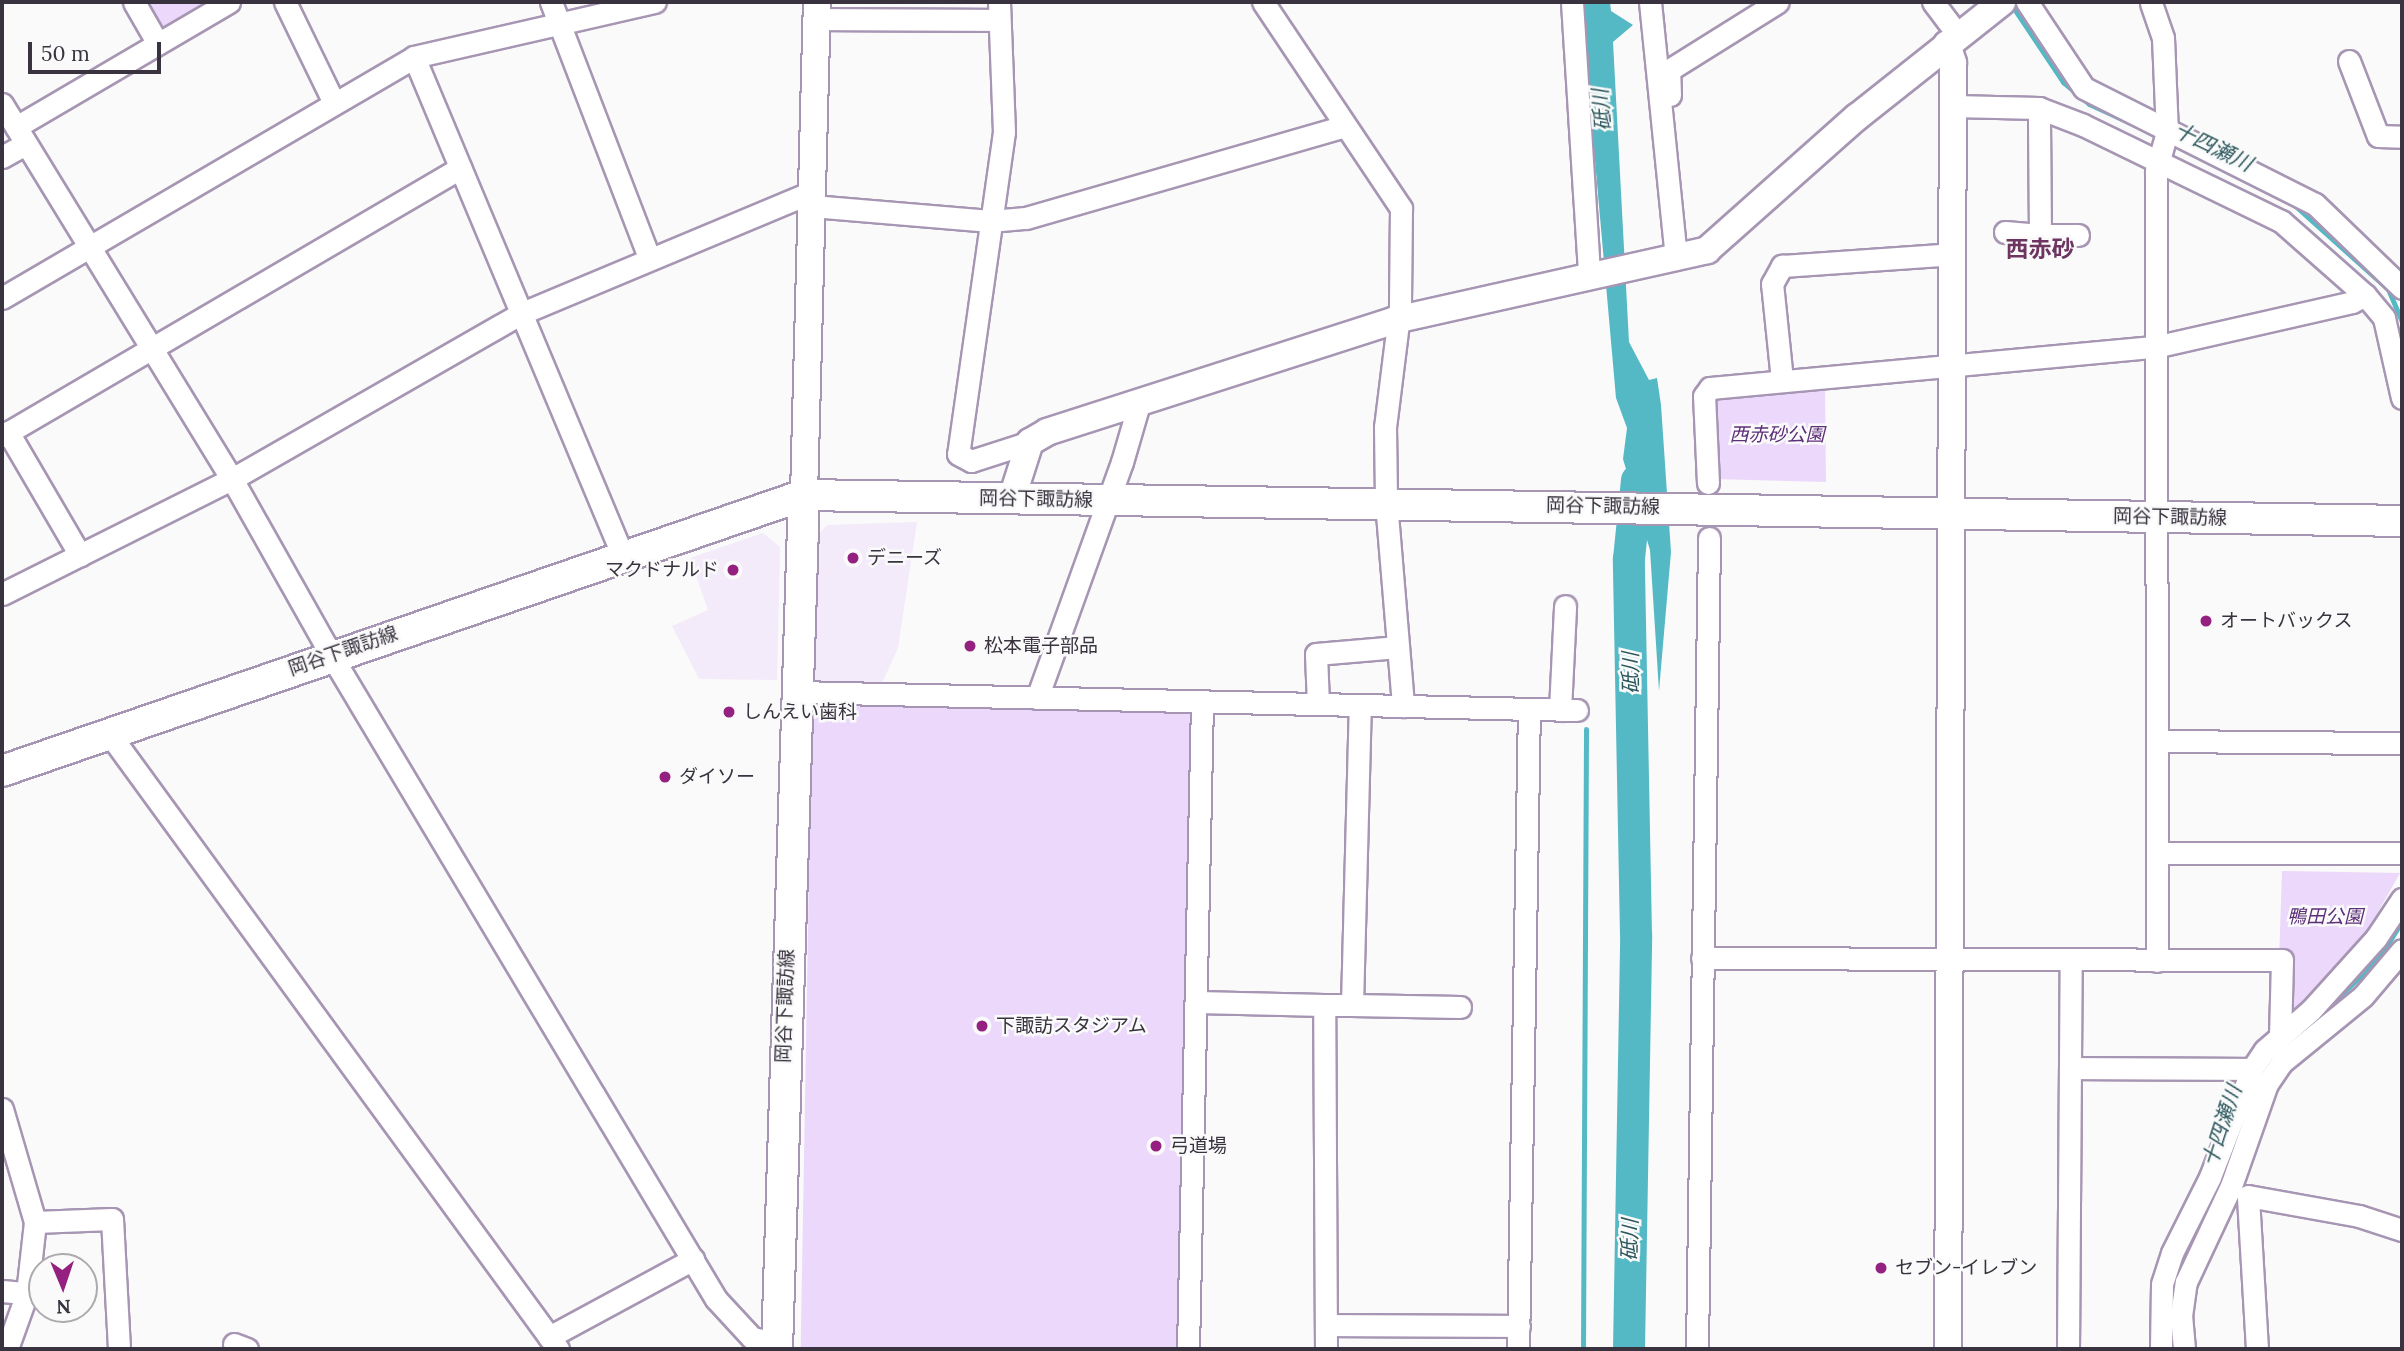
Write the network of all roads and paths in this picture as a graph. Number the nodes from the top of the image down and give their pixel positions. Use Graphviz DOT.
graph roads {
  1 [pos="134,2"];
  2 [pos="229,2"];
  3 [pos="285,2"];
  4 [pos="551,2"];
  5 [pos="655,2"];
  6 [pos="1263,2"];
  7 [pos="1572,2"];
  8 [pos="1650,2"];
  9 [pos="1779,2"];
  10 [pos="1933,2"];
  11 [pos="2027,2"];
  12 [pos="2153,2"];
  13 [pos="1997,4"];
  14 [pos="817,10"];
  15 [pos="999,11"];
  16 [pos="560,24"];
  17 [pos="1953,40"];
  18 [pos="157,41"];
  19 [pos="414,57"];
  20 [pos="2349,61"];
  21 [pos="334,103"];
  22 [pos="2,104"];
  23 [pos="1953,106"];
  24 [pos="2039,108"];
  25 [pos="1661,123"];
  26 [pos="1344,126"];
  27 [pos="2167,134"];
  28 [pos="20,135"];
  29 [pos="2402,136"];
  30 [pos="2,157"];
  31 [pos="2158,159"];
  32 [pos="460,168"];
  33 [pos="812,199"];
  34 [pos="2313,206"];
  35 [pos="990,221"];
  36 [pos="2294,229"];
  37 [pos="2005,232"];
  38 [pos="2040,235"];
  39 [pos="2078,235"];
  40 [pos="89,247"];
  41 [pos="1952,254"];
  42 [pos="649,257"];
  43 [pos="1669,260"];
  44 [pos="1596,274"];
  45 [pos="2402,288"];
  46 [pos="2365,295"];
  47 [pos="2,298"];
  48 [pos="520,314"];
  49 [pos="2392,315"];
  50 [pos="1395,320"];
  51 [pos="2159,346"];
  52 [pos="151,349"];
  53 [pos="1952,364"];
  54 [pos="1782,380"];
  55 [pos="2402,398"];
  56 [pos="1139,404"];
  57 [pos="5,434"];
  58 [pos="1030,442"];
  59 [pos="232,479"];
  60 [pos="1708,483"];
  61 [pos="804,495"];
  62 [pos="1012,498"];
  63 [pos="1106,500"];
  64 [pos="1386,502"];
  65 [pos="1951,512"];
  66 [pos="2159,517"];
  67 [pos="2402,521"];
  68 [pos="1709,538"];
  69 [pos="622,554"];
  70 [pos="80,555"];
  71 [pos="2,594"];
  72 [pos="1565,606"];
  73 [pos="1398,647"];
  74 [pos="331,655"];
  75 [pos="796,692"];
  76 [pos="1037,698"];
  77 [pos="1202,701"];
  78 [pos="1318,704"];
  79 [pos="1360,705"];
  80 [pos="1403,706"];
  81 [pos="1529,709"];
  82 [pos="108,732"];
  83 [pos="2160,741"];
  84 [pos="2402,743"];
  85 [pos="2,771"];
  86 [pos="2159,852"];
  87 [pos="2402,853"];
  88 [pos="2402,899"];
  89 [pos="2402,950"];
  90 [pos="1702,958"];
  91 [pos="1948,959"];
  92 [pos="2071,961"];
  93 [pos="2157,961"];
  94 [pos="2352,986"];
  95 [pos="1197,1002"];
  96 [pos="1324,1004"];
  97 [pos="1352,1005"];
  98 [pos="1460,1007"];
  99 [pos="2280,1035"];
  100 [pos="2071,1069"];
  101 [pos="2252,1069"];
  102 [pos="2,1109"];
  103 [pos="35,1223"];
  104 [pos="2402,1230"];
  105 [pos="693,1259"];
  106 [pos="2,1291"];
  107 [pos="27,1293"];
  108 [pos="1326,1325"];
  109 [pos="1519,1326"];
  110 [pos="553,1343"];
  111 [pos="777,1346"];
  112 [pos="7,1349"];
  113 [pos="119,1349"];
  114 [pos="1188,1349"];
  115 [pos="1326,1349"];
  116 [pos="1518,1349"];
  117 [pos="1697,1349"];
  118 [pos="1948,1349"];
  119 [pos="2068,1349"];
  120 [pos="2161,1349"];
  121 [pos="2183,1349"];
  122 [pos="2257,1349"];
  1 -- 18 [label="street"];
  2 -- 18 [label="street"];
  3 -- 21 [label="street"];
  4 -- 16 [label="street"];
  5 -- 16 [label="street"];
  6 -- 26 [label="street"];
  7 -- 44 [label="street"];
  8 -- 25 [label="street"];
  9 -- 25 [label="street"];
  10 -- 17 [label="street"];
  11 -- 27 [label="street"];
  12 -- 27 [label="street"];
  13 -- 17 [label="street"];
  14 -- 15 [label="street"];
  14 -- 33 [label="street"];
  15 -- 35 [label="street"];
  16 -- 19 [label="street"];
  16 -- 42 [label="street"];
  17 -- 23 [label="street"];
  17 -- 43 [label="street"];
  18 -- 28 [label="street"];
  19 -- 21 [label="street"];
  19 -- 32 [label="street"];
  20 -- 29 [label="street"];
  21 -- 40 [label="street"];
  22 -- 28 [label="street"];
  23 -- 24 [label="street"];
  23 -- 41 [label="street"];
  24 -- 31 [label="street"];
  24 -- 38 [label="street"];
  25 -- 43 [label="street"];
  26 -- 35 [label="street"];
  26 -- 50 [label="street"];
  27 -- 31 [label="street"];
  27 -- 34 [label="street"];
  28 -- 30 [label="street"];
  28 -- 40 [label="street"];
  31 -- 36 [label="street"];
  31 -- 51 [label="street"];
  32 -- 48 [label="street"];
  32 -- 52 [label="street"];
  33 -- 35 [label="street"];
  33 -- 42 [label="street"];
  33 -- 61 [label="street"];
  34 -- 36 [label="street"];
  34 -- 45 [label="street"];
  35 -- 58 [label="street"];
  36 -- 46 [label="street"];
  37 -- 38 [label="street"];
  38 -- 39 [label="street"];
  40 -- 47 [label="street"];
  40 -- 52 [label="street"];
  41 -- 53 [label="street"];
  41 -- 54 [label="street"];
  42 -- 48 [label="street"];
  43 -- 44 [label="street"];
  44 -- 50 [label="street"];
  46 -- 49 [label="street"];
  46 -- 51 [label="street"];
  48 -- 59 [label="street"];
  48 -- 69 [label="street"];
  49 -- 55 [label="street"];
  50 -- 56 [label="street"];
  50 -- 64 [label="street"];
  51 -- 53 [label="street"];
  51 -- 66 [label="street"];
  52 -- 57 [label="street"];
  52 -- 59 [label="street"];
  53 -- 54 [label="street"];
  53 -- 65 [label="street"];
  54 -- 60 [label="street"];
  56 -- 58 [label="street"];
  56 -- 63 [label="street"];
  57 -- 70 [label="street"];
  58 -- 62 [label="street"];
  59 -- 70 [label="street"];
  59 -- 74 [label="street"];
  61 -- 62 [label="main road, 岡谷下諏訪線"];
  61 -- 69 [label="main road, 岡谷下諏訪線"];
  61 -- 75 [label="main road, 岡谷下諏訪線"];
  62 -- 63 [label="main road, 岡谷下諏訪線"];
  63 -- 64 [label="main road, 岡谷下諏訪線"];
  63 -- 76 [label="street"];
  64 -- 65 [label="main road, 岡谷下諏訪線"];
  64 -- 73 [label="street"];
  65 -- 66 [label="main road, 岡谷下諏訪線"];
  65 -- 91 [label="street"];
  66 -- 67 [label="main road, 岡谷下諏訪線"];
  66 -- 83 [label="street"];
  68 -- 90 [label="street"];
  69 -- 74 [label="main road, 岡谷下諏訪線"];
  70 -- 71 [label="street"];
  72 -- 81 [label="street"];
  73 -- 78 [label="street"];
  73 -- 80 [label="street"];
  74 -- 82 [label="main road, 岡谷下諏訪線"];
  74 -- 105 [label="street"];
  75 -- 76 [label="street"];
  75 -- 111 [label="main road, 岡谷下諏訪線"];
  76 -- 77 [label="street"];
  77 -- 78 [label="street"];
  77 -- 95 [label="street"];
  78 -- 79 [label="street"];
  79 -- 80 [label="street"];
  79 -- 97 [label="street"];
  80 -- 81 [label="street"];
  81 -- 109 [label="street"];
  82 -- 85 [label="main road, 岡谷下諏訪線"];
  82 -- 110 [label="street"];
  83 -- 84 [label="street"];
  83 -- 86 [label="street"];
  86 -- 87 [label="street"];
  86 -- 93 [label="street"];
  88 -- 94 [label="street"];
  89 -- 94 [label="street"];
  90 -- 91 [label="street"];
  90 -- 117 [label="street"];
  91 -- 92 [label="street"];
  91 -- 118 [label="street"];
  92 -- 93 [label="street"];
  92 -- 100 [label="street"];
  93 -- 99 [label="street"];
  94 -- 99 [label="street"];
  94 -- 121 [label="street"];
  95 -- 96 [label="street"];
  95 -- 114 [label="street"];
  96 -- 97 [label="street"];
  96 -- 108 [label="street"];
  97 -- 98 [label="street"];
  99 -- 101 [label="street"];
  100 -- 101 [label="street"];
  100 -- 119 [label="street"];
  101 -- 120 [label="street"];
  102 -- 103 [label="street"];
  103 -- 107 [label="street"];
  103 -- 113 [label="street"];
  104 -- 122 [label="street"];
  105 -- 110 [label="street"];
  105 -- 111 [label="street"];
  106 -- 107 [label="street"];
  107 -- 112 [label="street"];
  108 -- 109 [label="street"];
  108 -- 115 [label="street"];
  109 -- 116 [label="street"];
}
